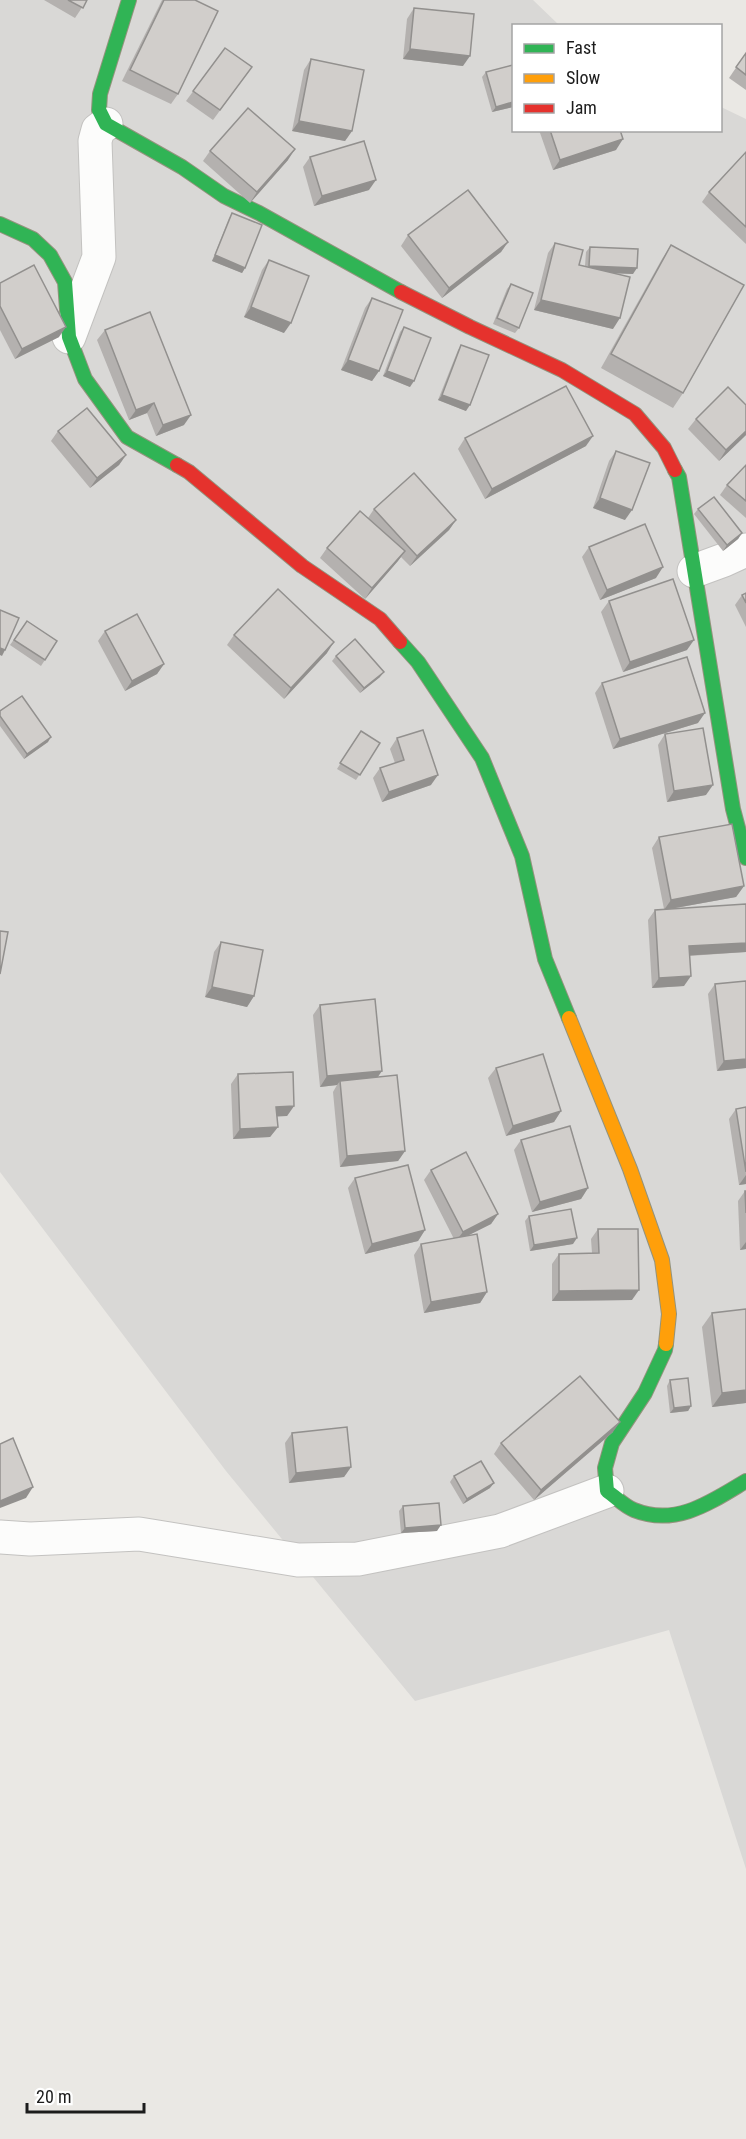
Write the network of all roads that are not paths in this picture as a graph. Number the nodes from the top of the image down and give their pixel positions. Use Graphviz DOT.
graph roads {
  1 [pos="129,0"];
  2 [pos="106,124"];
  3 [pos="0,224"];
  4 [pos="69,337"];
  5 [pos="746,549"];
  6 [pos="694,571"];
  7 [pos="746,858"];
  8 [pos="746,1481"];
  9 [pos="607,1491"];
  10 [pos="0,1537"];
  1 -- 2 [label="street"];
  2 -- 4 [label="street"];
  2 -- 6 [label="street"];
  3 -- 4 [label="street"];
  4 -- 9 [label="street"];
  5 -- 6 [label="street"];
  6 -- 7 [label="street"];
  8 -- 9 [label="street"];
  9 -- 10 [label="street"];
}
